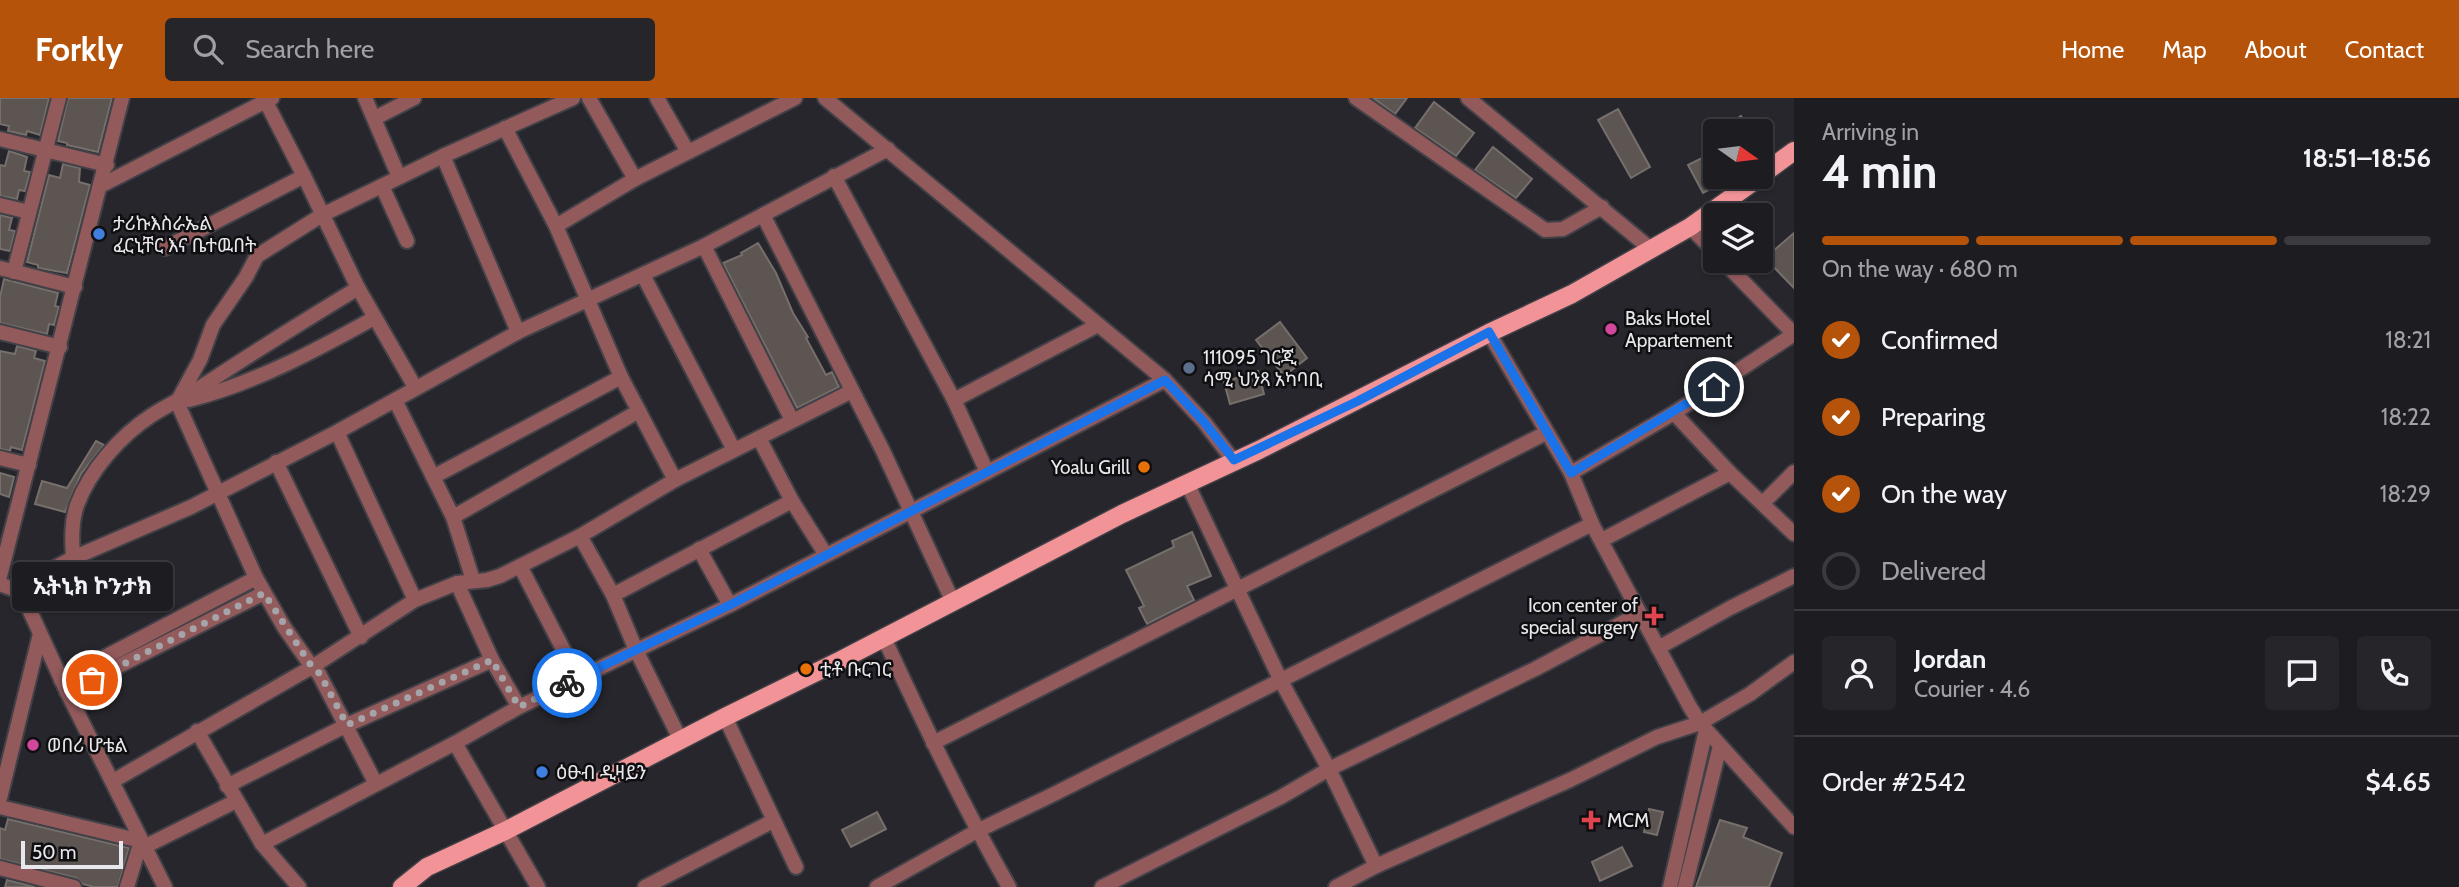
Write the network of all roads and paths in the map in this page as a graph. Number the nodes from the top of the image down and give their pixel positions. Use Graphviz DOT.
graph roads {
  1 [pos="59,98"];
  2 [pos="122,98"];
  3 [pos="365,98"];
  4 [pos="414,98"];
  5 [pos="573,98"];
  6 [pos="589,98"];
  7 [pos="657,98"];
  8 [pos="795,98"];
  9 [pos="825,98"];
  10 [pos="1356,98"];
  11 [pos="1468,98"];
  12 [pos="269,100"];
  13 [pos="375,118"];
  14 [pos="505,128"];
  15 [pos="0,139"];
  16 [pos="888,149"];
  17 [pos="46,150"];
  18 [pos="1794,151"];
  19 [pos="688,152"];
  20 [pos="443,156"];
  21 [pos="107,165"];
  22 [pos="1773,166"];
  23 [pos="304,176"];
  24 [pos="834,176"];
  25 [pos="399,177"];
  26 [pos="635,179"];
  27 [pos="102,185"];
  28 [pos="382,186"];
  29 [pos="1742,189"];
  30 [pos="0,205"];
  31 [pos="1602,207"];
  32 [pos="29,212"];
  33 [pos="322,215"];
  34 [pos="763,215"];
  35 [pos="556,226"];
  36 [pos="1690,227"];
  37 [pos="408,241"];
  38 [pos="1703,241"];
  39 [pos="704,246"];
  40 [pos="165,248"];
  41 [pos="1652,250"];
  42 [pos="7,270"];
  43 [pos="1735,273"];
  44 [pos="643,275"];
  45 [pos="75,287"];
  46 [pos="358,288"];
  47 [pos="589,298"];
  48 [pos="374,318"];
  49 [pos="1098,325"];
  50 [pos="0,331"];
  51 [pos="518,332"];
  52 [pos="1489,332"];
  53 [pos="60,347"];
  54 [pos="621,377"];
  55 [pos="1165,380"];
  56 [pos="415,387"];
  57 [pos="852,391"];
  58 [pos="954,400"];
  59 [pos="395,401"];
  60 [pos="177,402"];
  61 [pos="639,411"];
  62 [pos="1674,413"];
  63 [pos="792,421"];
  64 [pos="337,432"];
  65 [pos="1546,433"];
  66 [pos="759,438"];
  67 [pos="734,450"];
  68 [pos="0,458"];
  69 [pos="1234,460"];
  70 [pos="276,462"];
  71 [pos="29,465"];
  72 [pos="986,472"];
  73 [pos="1794,472"];
  74 [pos="1571,473"];
  75 [pos="1730,473"];
  76 [pos="433,477"];
  77 [pos="675,480"];
  78 [pos="1187,483"];
  79 [pos="218,492"];
  80 [pos="792,501"];
  81 [pos="1763,503"];
  82 [pos="912,510"];
  83 [pos="453,517"];
  84 [pos="1592,524"];
  85 [pos="1794,534"];
  86 [pos="580,536"];
  87 [pos="1602,540"];
  88 [pos="699,549"];
  89 [pos="826,555"];
  90 [pos="73,558"];
  91 [pos="520,566"];
  92 [pos="0,576"];
  93 [pos="1794,576"];
  94 [pos="256,578"];
  95 [pos="472,580"];
  96 [pos="457,583"];
  97 [pos="0,584"];
  98 [pos="1240,590"];
  99 [pos="18,591"];
  100 [pos="264,593"];
  101 [pos="613,595"];
  102 [pos="415,600"];
  103 [pos="953,602"];
  104 [pos="730,605"];
  105 [pos="1639,614"];
  106 [pos="40,634"];
  107 [pos="361,636"];
  108 [pos="884,638"];
  109 [pos="1658,648"];
  110 [pos="636,650"];
  111 [pos="492,660"];
  112 [pos="1794,662"];
  113 [pos="312,667"];
  114 [pos="578,678"];
  115 [pos="1281,681"];
  116 [pos="64,686"];
  117 [pos="519,707"];
  118 [pos="725,717"];
  119 [pos="347,725"];
  120 [pos="1703,727"];
  121 [pos="197,731"];
  122 [pos="681,741"];
  123 [pos="455,743"];
  124 [pos="933,743"];
  125 [pos="1720,746"];
  126 [pos="1329,769"];
  127 [pos="113,781"];
  128 [pos="376,784"];
  129 [pos="227,786"];
  130 [pos="0,798"];
  131 [pos="236,801"];
  132 [pos="0,807"];
  133 [pos="773,821"];
  134 [pos="1794,827"];
  135 [pos="505,831"];
  136 [pos="977,831"];
  137 [pos="143,844"];
  138 [pos="262,844"];
  139 [pos="1376,866"];
  140 [pos="796,867"];
  141 [pos="0,868"];
  142 [pos="54,885"];
  143 [pos="74,887"];
  144 [pos="127,887"];
  145 [pos="165,887"];
  146 [pos="299,887"];
  147 [pos="402,887"];
  148 [pos="538,887"];
  149 [pos="645,887"];
  150 [pos="877,887"];
  151 [pos="1009,887"];
  152 [pos="1102,887"];
  153 [pos="1336,887"];
  154 [pos="1670,887"];
  155 [pos="1685,887"];
  1 -- 17 [label="street"];
  2 -- 21 [label="street"];
  3 -- 13 [label="street"];
  4 -- 13 [label="street"];
  5 -- 14 [label="street"];
  6 -- 26 [label="street"];
  7 -- 19 [label="street"];
  8 -- 19 [label="street"];
  9 -- 16 [label="street"];
  10 -- 31 [label="street"];
  11 -- 31 [label="street"];
  12 -- 23 [label="street"];
  12 -- 27 [label="street"];
  13 -- 25 [label="street"];
  14 -- 20 [label="street"];
  14 -- 35 [label="street"];
  15 -- 17 [label="street"];
  16 -- 24 [label="street"];
  16 -- 49 [label="street"];
  17 -- 21 [label="street"];
  17 -- 32 [label="street"];
  18 -- 22 [label="main road"];
  19 -- 26 [label="street"];
  20 -- 25 [label="street"];
  20 -- 51 [label="street"];
  21 -- 27 [label="street"];
  23 -- 33 [label="street"];
  23 -- 40 [label="street"];
  24 -- 34 [label="street"];
  24 -- 58 [label="street"];
  25 -- 28 [label="street"];
  26 -- 35 [label="street"];
  27 -- 45 [label="street"];
  28 -- 33 [label="street"];
  28 -- 37 [label="street"];
  29 -- 36 [label="main road"];
  30 -- 32 [label="street"];
  31 -- 41 [label="street"];
  32 -- 42 [label="street"];
  33 -- 46 [label="street"];
  33 -- 60 [label="street"];
  34 -- 39 [label="street"];
  34 -- 57 [label="street"];
  35 -- 47 [label="street"];
  36 -- 38 [label="street"];
  36 -- 41 [label="main road"];
  39 -- 44 [label="street"];
  39 -- 63 [label="street"];
  41 -- 52 [label="main road"];
  42 -- 45 [label="street"];
  43 -- 62 [label="street"];
  44 -- 47 [label="street"];
  44 -- 67 [label="street"];
  45 -- 53 [label="street"];
  46 -- 48 [label="street"];
  46 -- 60 [label="street"];
  47 -- 51 [label="street"];
  47 -- 54 [label="street"];
  48 -- 56 [label="street"];
  48 -- 60 [label="street"];
  49 -- 55 [label="street"];
  49 -- 58 [label="street"];
  50 -- 53 [label="street"];
  51 -- 56 [label="street"];
  52 -- 65 [label="street"];
  52 -- 69 [label="main road"];
  53 -- 71 [label="street"];
  54 -- 61 [label="street"];
  54 -- 76 [label="street"];
  55 -- 69 [label="street"];
  55 -- 72 [label="street"];
  56 -- 59 [label="street"];
  57 -- 63 [label="street"];
  57 -- 82 [label="street"];
  58 -- 72 [label="street"];
  59 -- 64 [label="street"];
  59 -- 76 [label="street"];
  60 -- 79 [label="street"];
  60 -- 90 [label="street"];
  61 -- 77 [label="street"];
  61 -- 83 [label="street"];
  62 -- 74 [label="street"];
  62 -- 75 [label="street"];
  63 -- 66 [label="street"];
  64 -- 70 [label="street"];
  64 -- 102 [label="street"];
  65 -- 74 [label="street"];
  65 -- 98 [label="street"];
  66 -- 67 [label="street"];
  66 -- 80 [label="street"];
  67 -- 77 [label="street"];
  68 -- 71 [label="street"];
  69 -- 78 [label="main road"];
  70 -- 79 [label="street"];
  70 -- 107 [label="street"];
  71 -- 92 [label="street"];
  72 -- 82 [label="street"];
  73 -- 81 [label="street"];
  74 -- 84 [label="street"];
  75 -- 81 [label="street"];
  75 -- 87 [label="street"];
  76 -- 83 [label="street"];
  77 -- 86 [label="street"];
  78 -- 98 [label="street"];
  78 -- 103 [label="main road"];
  79 -- 90 [label="street"];
  79 -- 94 [label="street"];
  80 -- 88 [label="street"];
  80 -- 89 [label="street"];
  81 -- 85 [label="street"];
  82 -- 89 [label="street"];
  82 -- 103 [label="street"];
  83 -- 95 [label="street"];
  84 -- 87 [label="street"];
  84 -- 115 [label="street"];
  86 -- 91 [label="street"];
  86 -- 101 [label="street"];
  87 -- 105 [label="street"];
  88 -- 101 [label="street"];
  88 -- 104 [label="street"];
  89 -- 104 [label="street"];
  90 -- 99 [label="street"];
  91 -- 95 [label="street"];
  91 -- 114 [label="street"];
  93 -- 109 [label="street"];
  94 -- 100 [label="street"];
  94 -- 116 [label="street"];
  95 -- 96 [label="street"];
  96 -- 102 [label="street"];
  96 -- 111 [label="street"];
  97 -- 99 [label="street"];
  98 -- 115 [label="street"];
  98 -- 124 [label="street"];
  99 -- 106 [label="street"];
  100 -- 113 [label="street"];
  100 -- 116 [label="street"];
  101 -- 110 [label="street"];
  102 -- 107 [label="street"];
  103 -- 108 [label="main road"];
  104 -- 110 [label="street"];
  105 -- 109 [label="street"];
  105 -- 126 [label="street"];
  106 -- 116 [label="street"];
  106 -- 130 [label="street"];
  107 -- 113 [label="street"];
  108 -- 118 [label="main road"];
  108 -- 124 [label="street"];
  109 -- 120 [label="street"];
  110 -- 114 [label="street"];
  110 -- 122 [label="street"];
  111 -- 117 [label="street"];
  111 -- 119 [label="street"];
  112 -- 120 [label="street"];
  113 -- 119 [label="street"];
  113 -- 121 [label="street"];
  114 -- 117 [label="street"];
  115 -- 126 [label="street"];
  115 -- 136 [label="street"];
  116 -- 127 [label="street"];
  117 -- 123 [label="street"];
  118 -- 122 [label="main road"];
  118 -- 133 [label="street"];
  119 -- 128 [label="street"];
  119 -- 129 [label="street"];
  120 -- 125 [label="street"];
  120 -- 139 [label="street"];
  120 -- 154 [label="street"];
  121 -- 127 [label="street"];
  121 -- 129 [label="street"];
  122 -- 135 [label="main road"];
  123 -- 128 [label="street"];
  123 -- 135 [label="street"];
  124 -- 136 [label="street"];
  125 -- 134 [label="street"];
  125 -- 155 [label="street"];
  126 -- 139 [label="street"];
  126 -- 152 [label="street"];
  127 -- 137 [label="street"];
  128 -- 138 [label="street"];
  129 -- 131 [label="street"];
  131 -- 137 [label="street"];
  131 -- 138 [label="street"];
  132 -- 137 [label="street"];
  133 -- 140 [label="street"];
  133 -- 149 [label="street"];
  135 -- 147 [label="main road"];
  135 -- 148 [label="street"];
  136 -- 150 [label="street"];
  136 -- 151 [label="street"];
  137 -- 144 [label="street"];
  137 -- 145 [label="street"];
  138 -- 146 [label="street"];
  139 -- 153 [label="street"];
  141 -- 142 [label="street"];
  142 -- 143 [label="street"];
}
